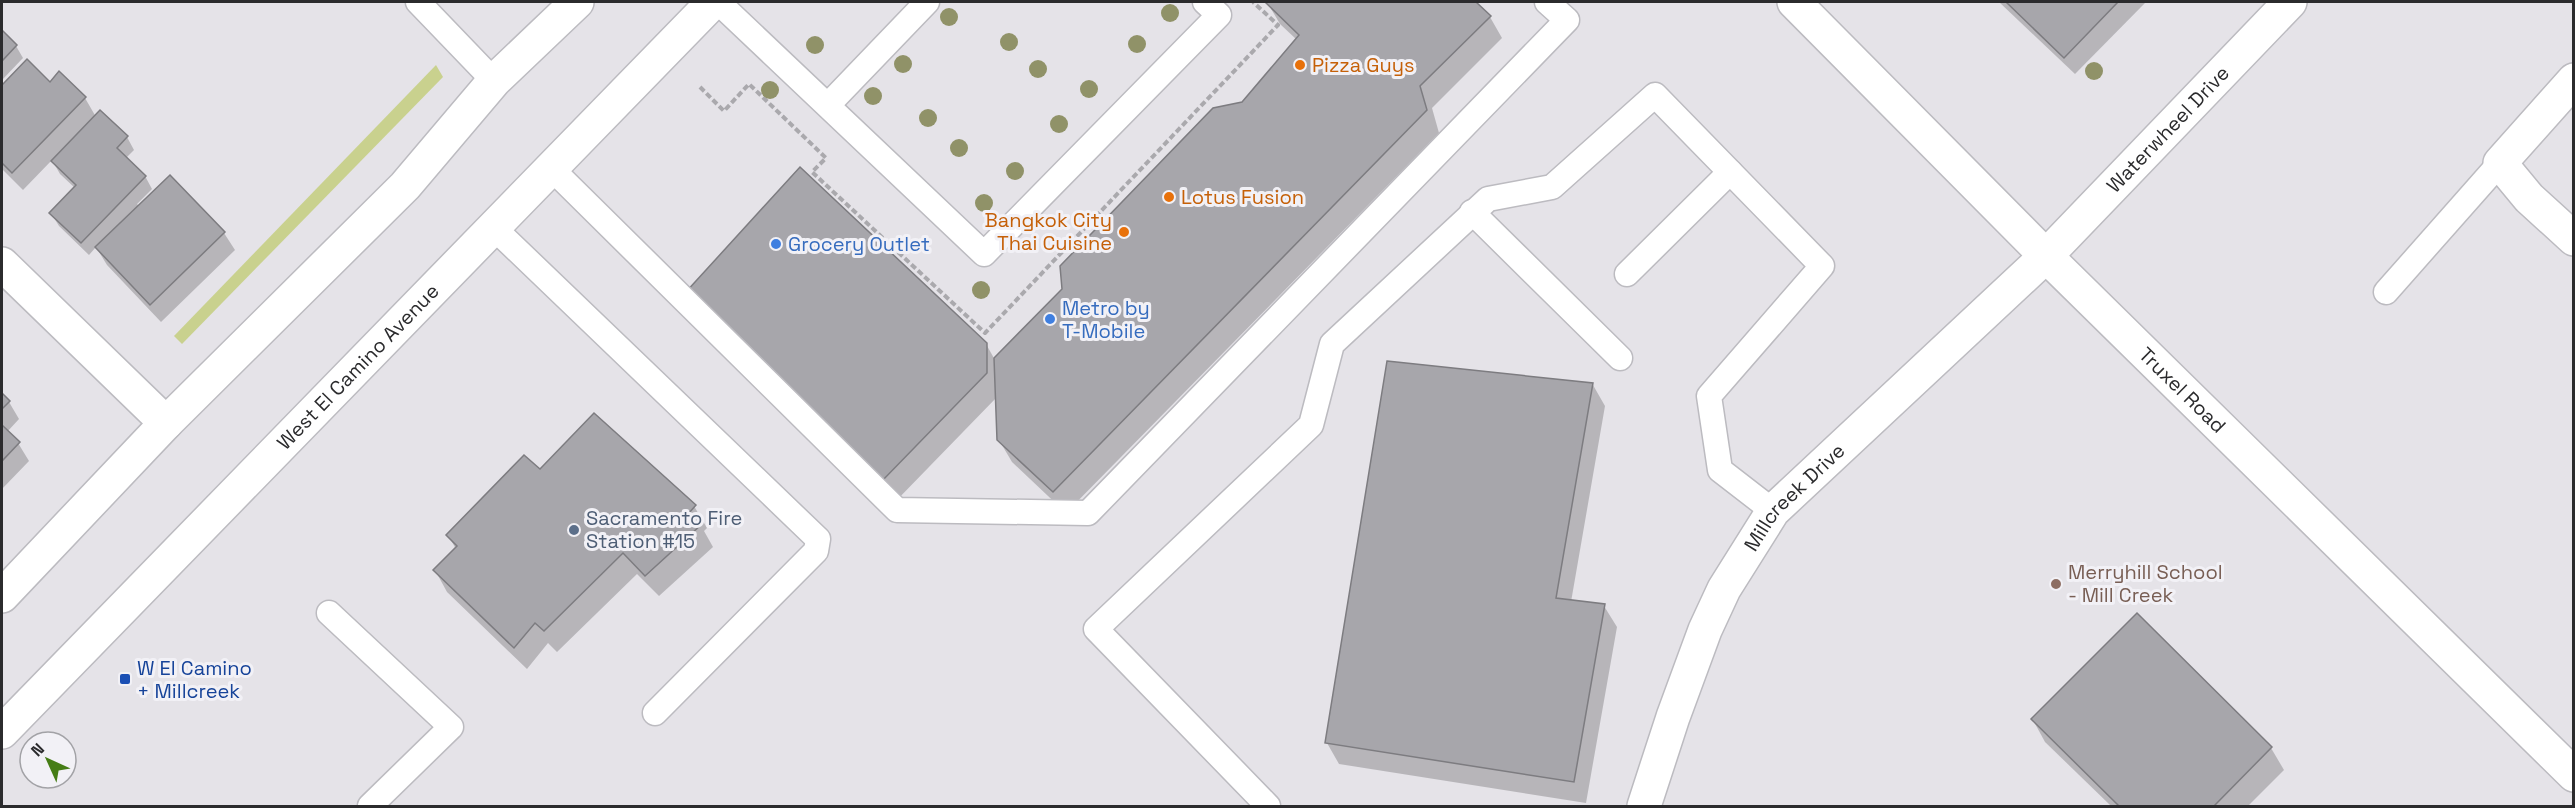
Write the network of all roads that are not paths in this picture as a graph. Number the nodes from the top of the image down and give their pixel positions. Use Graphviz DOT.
graph roads {
  1 [pos="418,2"];
  2 [pos="577,2"];
  3 [pos="713,2"];
  4 [pos="718,2"];
  5 [pos="927,2"];
  6 [pos="1205,2"];
  7 [pos="1547,2"];
  8 [pos="1794,2"];
  9 [pos="2290,2"];
  10 [pos="2574,80"];
  11 [pos="494,81"];
  12 [pos="828,105"];
  13 [pos="2500,163"];
  14 [pos="551,168"];
  15 [pos="1730,172"];
  16 [pos="1472,212"];
  17 [pos="493,227"];
  18 [pos="2574,239"];
  19 [pos="2046,256"];
  20 [pos="2,264"];
  21 [pos="1627,274"];
  22 [pos="2386,292"];
  23 [pos="1620,358"];
  24 [pos="166,423"];
  25 [pos="1773,511"];
  26 [pos="2,596"];
  27 [pos="329,613"];
  28 [pos="655,713"];
  29 [pos="2,732"];
  30 [pos="2574,774"];
  31 [pos="370,807"];
  32 [pos="1268,807"];
  33 [pos="1644,807"];
  1 -- 11 [label="lane"];
  2 -- 11 [label="main road"];
  3 -- 14 [label="main road, West El Camino Avenue"];
  4 -- 12 [label="lane"];
  5 -- 12 [label="lane"];
  6 -- 12 [label="lane"];
  7 -- 14 [label="lane"];
  8 -- 19 [label="main road, Truxel Road"];
  9 -- 19 [label="main road, Waterwheel Drive"];
  10 -- 13 [label="main road"];
  11 -- 24 [label="main road"];
  13 -- 18 [label="main road"];
  13 -- 22 [label="lane"];
  14 -- 17 [label="main road, West El Camino Avenue"];
  15 -- 16 [label="lane"];
  15 -- 21 [label="lane"];
  15 -- 25 [label="lane"];
  16 -- 23 [label="lane"];
  16 -- 32 [label="lane"];
  17 -- 28 [label="lane"];
  17 -- 29 [label="main road, West El Camino Avenue"];
  19 -- 25 [label="main road, Millcreek Drive"];
  19 -- 30 [label="main road, Truxel Road"];
  20 -- 24 [label="main road"];
  24 -- 26 [label="main road"];
  25 -- 33 [label="main road, Millcreek Drive"];
  27 -- 31 [label="lane"];
}
